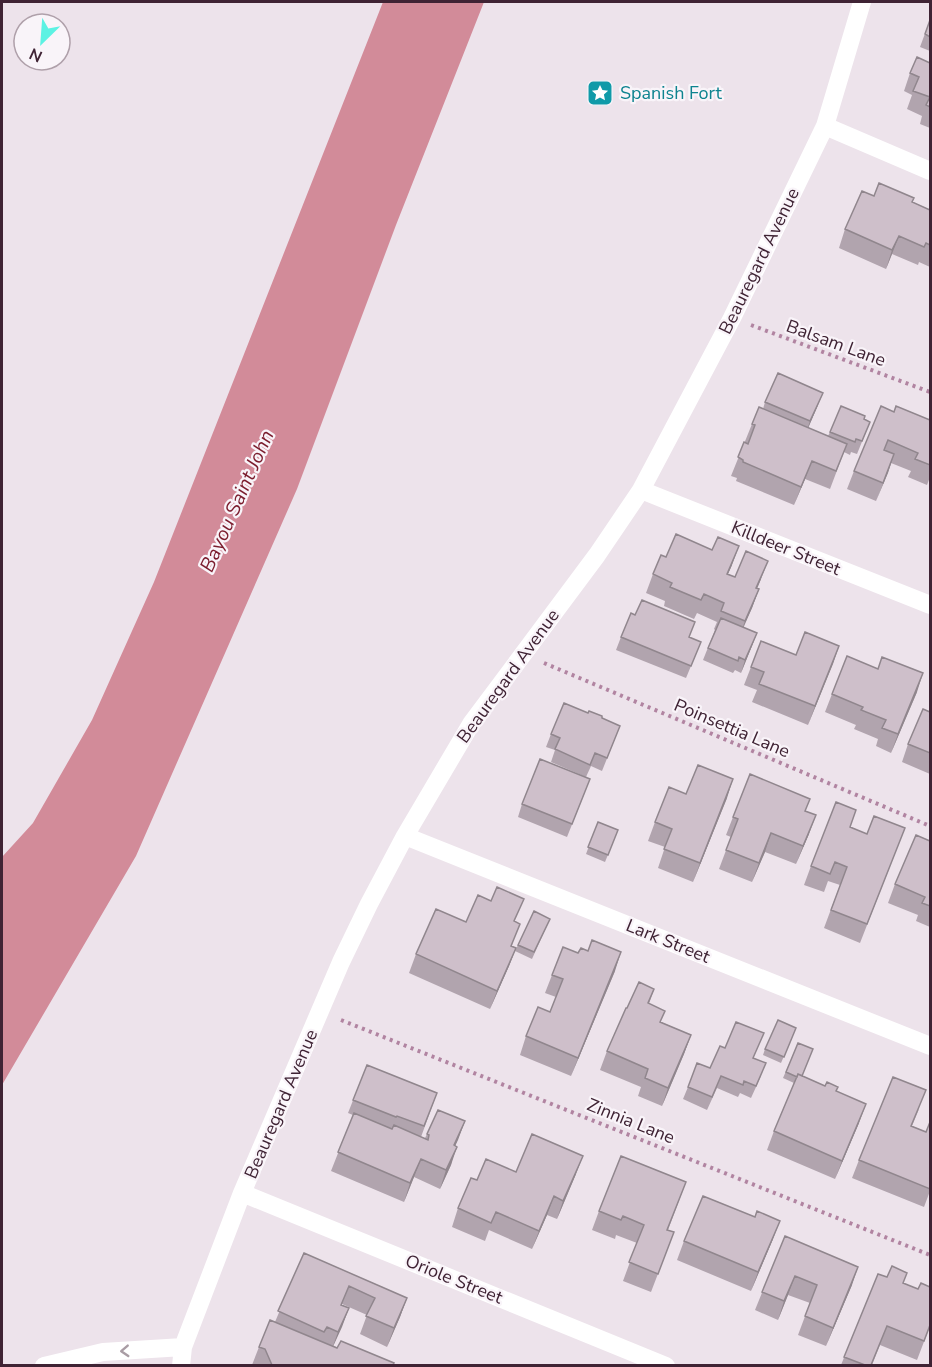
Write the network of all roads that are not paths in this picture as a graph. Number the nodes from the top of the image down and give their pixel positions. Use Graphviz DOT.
graph roads {
  1 [pos="862,2"];
  2 [pos="825,126"];
  3 [pos="930,171"];
  4 [pos="641,490"];
  5 [pos="930,605"];
  6 [pos="405,836"];
  7 [pos="930,1046"];
  8 [pos="242,1193"];
  9 [pos="182,1356"];
  10 [pos="44,1365"];
  11 [pos="666,1365"];
  1 -- 2 [label="street, Beauregard Avenue"];
  2 -- 3 [label="street"];
  2 -- 4 [label="street, Beauregard Avenue"];
  4 -- 5 [label="street, Killdeer Street"];
  4 -- 6 [label="street, Beauregard Avenue"];
  6 -- 7 [label="street, Lark Street"];
  6 -- 8 [label="street, Beauregard Avenue"];
  8 -- 9 [label="street, Beauregard Avenue"];
  8 -- 11 [label="street, Oriole Street"];
  9 -- 10 [label="street, one-way"];
}
